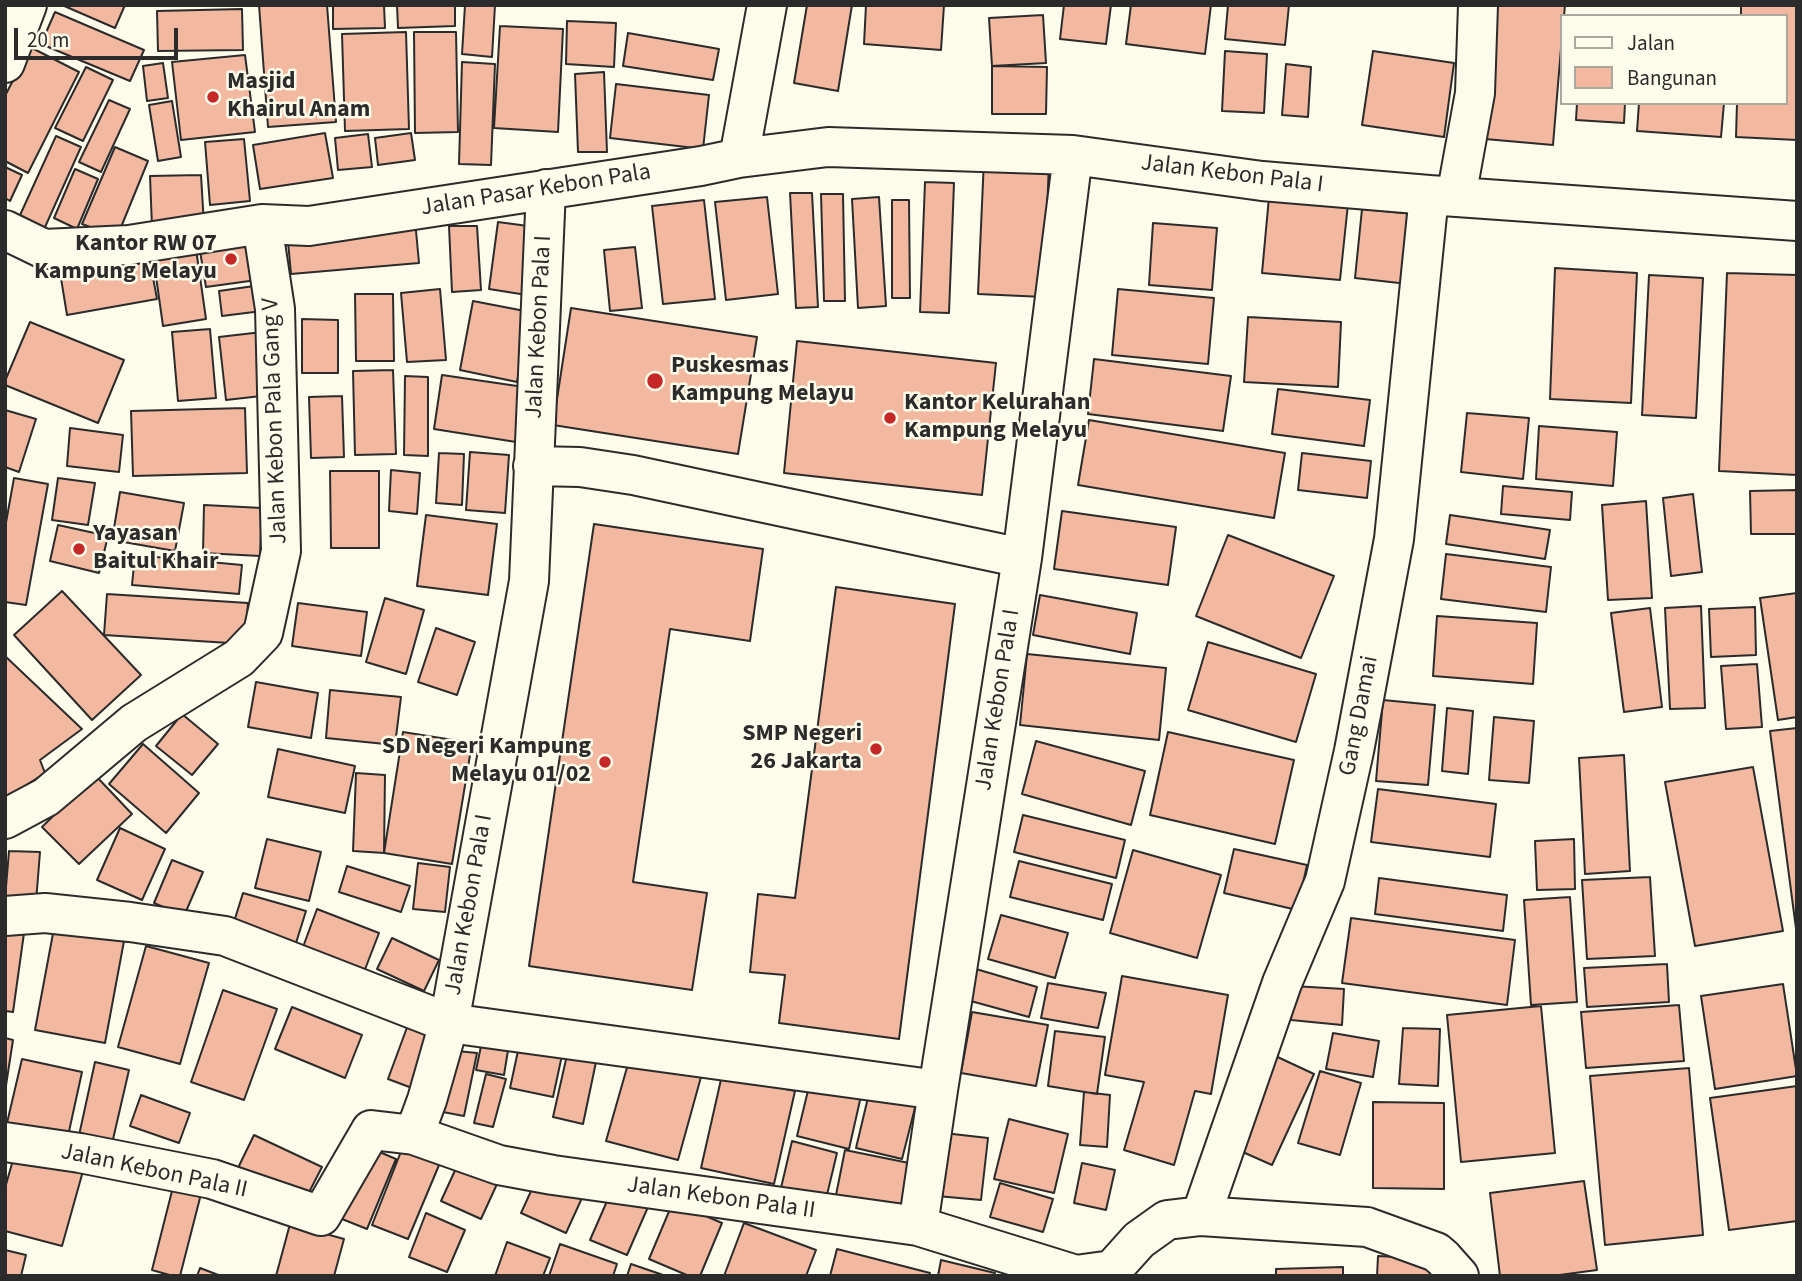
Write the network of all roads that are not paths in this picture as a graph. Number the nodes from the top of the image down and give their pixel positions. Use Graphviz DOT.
graph roads {
  1 [pos="27,5"];
  2 [pos="767,5"];
  3 [pos="1478,5"];
  4 [pos="5,63"];
  5 [pos="1073,155"];
  6 [pos="739,158"];
  7 [pos="546,189"];
  8 [pos="1442,196"];
  9 [pos="1797,220"];
  10 [pos="262,224"];
  11 [pos="5,230"];
  12 [pos="533,466"];
  13 [pos="1022,558"];
  14 [pos="5,819"];
  15 [pos="5,916"];
  16 [pos="449,1023"];
  17 [pos="938,1090"];
  18 [pos="414,1135"];
  19 [pos="5,1142"];
  20 [pos="1201,1216"];
  21 [pos="918,1226"];
  22 [pos="1459,1276"];
  1 -- 4 [label="street"];
  2 -- 6 [label="street"];
  3 -- 8 [label="street, Gang Damai"];
  5 -- 6 [label="street, Jalan Pasar Kebon Pala"];
  5 -- 8 [label="street, Jalan Kebon Pala I"];
  5 -- 13 [label="street, Jalan Kebon Pala I"];
  6 -- 7 [label="street, Jalan Pasar Kebon Pala"];
  7 -- 10 [label="street, Jalan Pasar Kebon Pala"];
  7 -- 12 [label="street, Jalan Kebon Pala I"];
  8 -- 9 [label="street, Jalan Kebon Pala I"];
  8 -- 20 [label="street, Gang Damai"];
  10 -- 11 [label="street, Jalan Pasar Kebon Pala"];
  10 -- 14 [label="street, Jalan Kebon Pala Gang V"];
  12 -- 13 [label="street"];
  12 -- 16 [label="street, Jalan Kebon Pala I"];
  13 -- 17 [label="street, Jalan Kebon Pala I"];
  15 -- 16 [label="street"];
  16 -- 17 [label="street, Jalan Kebon Pala I"];
  16 -- 18 [label="street"];
  17 -- 21 [label="street, Jalan Kebon Pala I"];
  18 -- 19 [label="street, Jalan Kebon Pala II"];
  18 -- 21 [label="street, Jalan Kebon Pala II"];
  20 -- 21 [label="street, Jalan Kebon Pala II"];
  20 -- 22 [label="street, Jalan Kebon Pala II"];
}
